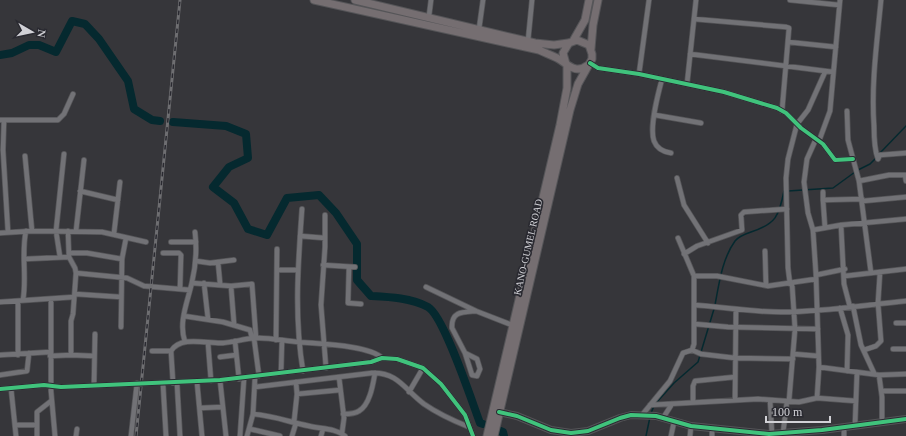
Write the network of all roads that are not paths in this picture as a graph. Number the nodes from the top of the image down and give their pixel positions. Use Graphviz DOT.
graph roads {
  1 [pos="314,0"];
  2 [pos="355,0"];
  3 [pos="431,0"];
  4 [pos="483,0"];
  5 [pos="532,0"];
  6 [pos="589,0"];
  7 [pos="598,0"];
  8 [pos="649,0"];
  9 [pos="696,0"];
  10 [pos="790,0"];
  11 [pos="881,0"];
  12 [pos="379,2"];
  13 [pos="822,2"];
  14 [pos="840,2"];
  15 [pos="429,16"];
  16 [pos="694,18"];
  17 [pos="479,29"];
  18 [pos="528,41"];
  19 [pos="571,42"];
  20 [pos="788,42"];
  21 [pos="836,47"];
  22 [pos="591,49"];
  23 [pos="690,54"];
  24 [pos="566,64"];
  25 [pos="589,64"];
  26 [pos="786,66"];
  27 [pos="825,72"];
  28 [pos="833,72"];
  29 [pos="640,74"];
  30 [pos="662,79"];
  31 [pos="686,84"];
  32 [pos="73,94"];
  33 [pos="782,111"];
  34 [pos="847,111"];
  35 [pos="655,115"];
  36 [pos="2,120"];
  37 [pos="701,124"];
  38 [pos="797,124"];
  39 [pos="817,140"];
  40 [pos="671,153"];
  41 [pos="906,153"];
  42 [pos="64,154"];
  43 [pos="25,156"];
  44 [pos="853,159"];
  45 [pos="84,160"];
  46 [pos="906,175"];
  47 [pos="677,178"];
  48 [pos="859,180"];
  49 [pos="906,181"];
  50 [pos="120,182"];
  51 [pos="80,191"];
  52 [pos="823,192"];
  53 [pos="906,197"];
  54 [pos="118,200"];
  55 [pos="823,200"];
  56 [pos="862,200"];
  57 [pos="302,209"];
  58 [pos="783,209"];
  59 [pos="325,215"];
  60 [pos="906,219"];
  61 [pos="866,222"];
  62 [pos="841,225"];
  63 [pos="826,228"];
  64 [pos="813,230"];
  65 [pos="26,231"];
  66 [pos="32,231"];
  67 [pos="56,231"];
  68 [pos="76,231"];
  69 [pos="8,232"];
  70 [pos="68,232"];
  71 [pos="195,232"];
  72 [pos="0,233"];
  73 [pos="114,233"];
  74 [pos="300,236"];
  75 [pos="126,238"];
  76 [pos="325,238"];
  77 [pos="678,238"];
  78 [pos="146,242"];
  79 [pos="171,242"];
  80 [pos="196,242"];
  81 [pos="708,242"];
  82 [pos="277,249"];
  83 [pos="765,251"];
  84 [pos="163,253"];
  85 [pos="69,254"];
  86 [pos="684,254"];
  87 [pos="60,257"];
  88 [pos="25,259"];
  89 [pos="122,259"];
  90 [pos="234,260"];
  91 [pos="196,261"];
  92 [pos="218,262"];
  93 [pos="323,265"];
  94 [pos="349,267"];
  95 [pos="355,267"];
  96 [pos="845,269"];
  97 [pos="906,269"];
  98 [pos="277,270"];
  99 [pos="298,270"];
  100 [pos="880,272"];
  101 [pos="76,273"];
  102 [pos="871,273"];
  103 [pos="694,276"];
  104 [pos="845,276"];
  105 [pos="121,277"];
  106 [pos="816,277"];
  107 [pos="526,281"];
  108 [pos="192,283"];
  109 [pos="204,283"];
  110 [pos="220,283"];
  111 [pos="791,284"];
  112 [pos="766,285"];
  113 [pos="231,286"];
  114 [pos="426,287"];
  115 [pos="180,289"];
  116 [pos="190,290"];
  117 [pos="75,296"];
  118 [pos="121,297"];
  119 [pos="51,299"];
  120 [pos="21,300"];
  121 [pos="906,301"];
  122 [pos="0,302"];
  123 [pos="878,303"];
  124 [pos="361,304"];
  125 [pos="695,305"];
  126 [pos="851,306"];
  127 [pos="840,308"];
  128 [pos="736,309"];
  129 [pos="818,310"];
  130 [pos="476,311"];
  131 [pos="795,312"];
  132 [pos="184,316"];
  133 [pos="208,319"];
  134 [pos="896,323"];
  135 [pos="906,323"];
  136 [pos="234,324"];
  137 [pos="695,324"];
  138 [pos="512,325"];
  139 [pos="121,327"];
  140 [pos="735,328"];
  141 [pos="795,329"];
  142 [pos="818,329"];
  143 [pos="95,334"];
  144 [pos="254,338"];
  145 [pos="279,340"];
  146 [pos="235,341"];
  147 [pos="185,342"];
  148 [pos="298,342"];
  149 [pos="208,343"];
  150 [pos="325,344"];
  151 [pos="893,348"];
  152 [pos="906,349"];
  153 [pos="692,350"];
  154 [pos="864,350"];
  155 [pos="152,351"];
  156 [pos="171,351"];
  157 [pos="29,353"];
  158 [pos="465,353"];
  159 [pos="50,354"];
  160 [pos="0,355"];
  161 [pos="18,355"];
  162 [pos="71,355"];
  163 [pos="94,356"];
  164 [pos="236,356"];
  165 [pos="794,356"];
  166 [pos="818,356"];
  167 [pos="220,357"];
  168 [pos="382,358"];
  169 [pos="735,358"];
  170 [pos="819,367"];
  171 [pos="326,368"];
  172 [pos="423,368"];
  173 [pos="302,371"];
  174 [pos="847,371"];
  175 [pos="281,373"];
  176 [pos="375,373"];
  177 [pos="857,373"];
  178 [pos="0,374"];
  179 [pos="877,374"];
  180 [pos="906,374"];
  181 [pos="257,376"];
  182 [pos="339,377"];
  183 [pos="735,377"];
  184 [pos="242,379"];
  185 [pos="220,380"];
  186 [pos="211,381"];
  187 [pos="197,382"];
  188 [pos="296,382"];
  189 [pos="137,383"];
  190 [pos="175,383"];
  191 [pos="94,384"];
  192 [pos="164,384"];
  193 [pos="52,385"];
  194 [pos="255,387"];
  195 [pos="11,388"];
  196 [pos="0,389"];
  197 [pos="340,390"];
  198 [pos="882,391"];
  199 [pos="906,391"];
  200 [pos="409,392"];
  201 [pos="297,394"];
  202 [pos="818,398"];
  203 [pos="735,400"];
  204 [pos="770,400"];
  205 [pos="51,401"];
  206 [pos="788,401"];
  207 [pos="856,401"];
  208 [pos="693,402"];
  209 [pos="672,404"];
  210 [pos="653,405"];
  211 [pos="222,407"];
  212 [pos="200,408"];
  213 [pos="500,412"];
  214 [pos="253,414"];
  215 [pos="343,414"];
  216 [pos="648,416"];
  217 [pos="663,418"];
  218 [pos="906,419"];
  219 [pos="295,422"];
  220 [pos="674,422"];
  221 [pos="882,422"];
  222 [pos="15,425"];
  223 [pos="37,425"];
  224 [pos="855,425"];
  225 [pos="691,426"];
  226 [pos="469,427"];
  227 [pos="844,427"];
  228 [pos="712,428"];
  229 [pos="77,429"];
  230 [pos="250,429"];
  231 [pos="323,429"];
  232 [pos="812,433"];
  233 [pos="768,434"];
  234 [pos="786,434"];
  235 [pos="344,435"];
  236 [pos="16,436"];
  237 [pos="37,436"];
  238 [pos="55,436"];
  239 [pos="76,436"];
  240 [pos="131,436"];
  241 [pos="166,436"];
  242 [pos="180,436"];
  243 [pos="202,436"];
  244 [pos="226,436"];
  245 [pos="240,436"];
  246 [pos="247,436"];
  247 [pos="280,436"];
  248 [pos="292,436"];
  249 [pos="321,436"];
  250 [pos="473,436"];
  251 [pos="487,436"];
  252 [pos="494,436"];
  253 [pos="671,436"];
  254 [pos="690,436"];
  255 [pos="712,436"];
  256 [pos="844,436"];
  1 -- 24 [label="main road"];
  2 -- 12 [label="main road"];
  3 -- 15 [label="street"];
  4 -- 17 [label="street"];
  5 -- 18 [label="street"];
  6 -- 19 [label="main road"];
  7 -- 22 [label="main road"];
  8 -- 29 [label="street"];
  9 -- 16 [label="street"];
  10 -- 13 [label="street"];
  11 -- 41 [label="street"];
  12 -- 15 [label="main road"];
  13 -- 14 [label="street"];
  14 -- 21 [label="street"];
  15 -- 17 [label="main road"];
  16 -- 20 [label="street"];
  16 -- 23 [label="street"];
  17 -- 18 [label="main road"];
  18 -- 19 [label="main road"];
  19 -- 22 [label="main road"];
  19 -- 24 [label="main road"];
  20 -- 21 [label="street"];
  20 -- 26 [label="street"];
  21 -- 28 [label="street"];
  22 -- 25 [label="main road"];
  23 -- 26 [label="street"];
  23 -- 31 [label="street"];
  24 -- 25 [label="main road"];
  24 -- 107 [label="main road, KANO-GUMEL ROAD"];
  25 -- 29 [label="street"];
  25 -- 107 [label="main road, KANO-GUMEL ROAD"];
  26 -- 27 [label="street"];
  26 -- 33 [label="street"];
  27 -- 28 [label="street"];
  27 -- 38 [label="street"];
  28 -- 39 [label="street"];
  29 -- 30 [label="street"];
  30 -- 31 [label="street"];
  30 -- 35 [label="street"];
  31 -- 33 [label="street"];
  32 -- 36 [label="street"];
  33 -- 38 [label="street"];
  34 -- 44 [label="street"];
  35 -- 37 [label="street"];
  35 -- 40 [label="street"];
  36 -- 69 [label="street"];
  38 -- 39 [label="street"];
  38 -- 58 [label="street"];
  39 -- 44 [label="street"];
  39 -- 64 [label="street"];
  42 -- 67 [label="street"];
  43 -- 66 [label="street"];
  44 -- 48 [label="street"];
  45 -- 51 [label="street"];
  46 -- 48 [label="street"];
  46 -- 49 [label="street"];
  47 -- 81 [label="street"];
  48 -- 56 [label="street"];
  50 -- 54 [label="street"];
  51 -- 54 [label="street"];
  51 -- 68 [label="street"];
  52 -- 55 [label="street"];
  53 -- 56 [label="street"];
  54 -- 73 [label="street"];
  55 -- 56 [label="street"];
  55 -- 63 [label="street"];
  56 -- 61 [label="street"];
  57 -- 74 [label="street"];
  58 -- 81 [label="street"];
  58 -- 111 [label="street"];
  59 -- 76 [label="street"];
  60 -- 61 [label="street"];
  61 -- 62 [label="street"];
  61 -- 102 [label="street"];
  62 -- 63 [label="street"];
  62 -- 96 [label="street"];
  63 -- 64 [label="street"];
  64 -- 106 [label="street"];
  65 -- 66 [label="street"];
  65 -- 69 [label="street"];
  65 -- 88 [label="street"];
  66 -- 67 [label="street"];
  67 -- 70 [label="street"];
  67 -- 87 [label="street"];
  68 -- 70 [label="street"];
  68 -- 73 [label="street"];
  69 -- 72 [label="street"];
  70 -- 85 [label="street"];
  71 -- 80 [label="street"];
  73 -- 75 [label="street"];
  74 -- 76 [label="street"];
  74 -- 99 [label="street"];
  75 -- 78 [label="street"];
  75 -- 89 [label="street"];
  76 -- 93 [label="street"];
  77 -- 86 [label="street"];
  79 -- 80 [label="street"];
  80 -- 91 [label="street"];
  81 -- 86 [label="street"];
  82 -- 98 [label="street"];
  83 -- 112 [label="street"];
  84 -- 115 [label="street"];
  85 -- 87 [label="street"];
  85 -- 89 [label="street"];
  85 -- 101 [label="street"];
  86 -- 103 [label="street"];
  87 -- 88 [label="street"];
  88 -- 120 [label="street"];
  89 -- 105 [label="street"];
  90 -- 92 [label="street"];
  91 -- 92 [label="street"];
  91 -- 108 [label="street"];
  92 -- 110 [label="street"];
  93 -- 94 [label="street"];
  93 -- 150 [label="street"];
  94 -- 95 [label="street"];
  94 -- 124 [label="street"];
  96 -- 104 [label="street"];
  96 -- 106 [label="street"];
  97 -- 100 [label="street"];
  98 -- 99 [label="street"];
  98 -- 145 [label="street"];
  99 -- 148 [label="street"];
  100 -- 102 [label="street"];
  100 -- 123 [label="street"];
  101 -- 105 [label="street"];
  101 -- 117 [label="street"];
  102 -- 104 [label="street"];
  103 -- 112 [label="street"];
  103 -- 125 [label="street"];
  104 -- 126 [label="street"];
  105 -- 115 [label="street"];
  105 -- 118 [label="street"];
  106 -- 111 [label="street"];
  106 -- 129 [label="street"];
  107 -- 138 [label="main road, KANO-GUMEL ROAD"];
  107 -- 213 [label="main road, KANO-GUMEL ROAD"];
  108 -- 109 [label="street"];
  108 -- 116 [label="street"];
  109 -- 110 [label="street"];
  109 -- 133 [label="street"];
  110 -- 113 [label="street"];
  111 -- 112 [label="street"];
  111 -- 131 [label="street"];
  113 -- 136 [label="street"];
  113 -- 144 [label="street"];
  114 -- 130 [label="street"];
  115 -- 116 [label="street"];
  116 -- 132 [label="street"];
  117 -- 118 [label="street"];
  117 -- 119 [label="street"];
  117 -- 162 [label="street"];
  118 -- 139 [label="street"];
  119 -- 120 [label="street"];
  119 -- 159 [label="street"];
  120 -- 122 [label="street"];
  120 -- 161 [label="street"];
  121 -- 123 [label="street"];
  123 -- 126 [label="street"];
  123 -- 154 [label="street"];
  125 -- 128 [label="street"];
  125 -- 137 [label="street"];
  126 -- 127 [label="street"];
  126 -- 154 [label="street"];
  127 -- 129 [label="street"];
  127 -- 174 [label="street"];
  128 -- 131 [label="street"];
  128 -- 140 [label="street"];
  129 -- 131 [label="street"];
  129 -- 142 [label="street"];
  130 -- 138 [label="street"];
  130 -- 158 [label="street"];
  131 -- 141 [label="street"];
  132 -- 133 [label="street"];
  132 -- 147 [label="street"];
  133 -- 136 [label="street"];
  134 -- 135 [label="street"];
  136 -- 144 [label="street"];
  137 -- 140 [label="street"];
  137 -- 153 [label="street"];
  138 -- 251 [label="main road, KANO-GUMEL ROAD"];
  140 -- 141 [label="street"];
  140 -- 169 [label="street"];
  141 -- 142 [label="street"];
  141 -- 165 [label="street"];
  142 -- 166 [label="street"];
  143 -- 163 [label="street"];
  144 -- 145 [label="street"];
  144 -- 146 [label="street"];
  144 -- 181 [label="street"];
  145 -- 148 [label="street"];
  145 -- 175 [label="street"];
  146 -- 149 [label="street"];
  146 -- 164 [label="street"];
  147 -- 149 [label="street"];
  147 -- 156 [label="street"];
  148 -- 150 [label="street"];
  148 -- 173 [label="street"];
  149 -- 186 [label="street"];
  150 -- 168 [label="street"];
  150 -- 171 [label="street"];
  151 -- 152 [label="street"];
  153 -- 169 [label="street"];
  153 -- 210 [label="street"];
  154 -- 179 [label="street"];
  155 -- 156 [label="street"];
  156 -- 190 [label="street"];
  157 -- 159 [label="street"];
  157 -- 161 [label="street"];
  157 -- 178 [label="street"];
  158 -- 158 [label="street"];
  159 -- 162 [label="street"];
  159 -- 193 [label="street"];
  160 -- 161 [label="street"];
  162 -- 163 [label="street"];
  163 -- 191 [label="street"];
  164 -- 167 [label="street"];
  164 -- 184 [label="street"];
  165 -- 166 [label="street"];
  165 -- 169 [label="street"];
  165 -- 206 [label="street"];
  166 -- 170 [label="street"];
  168 -- 171 [label="street"];
  168 -- 172 [label="street"];
  169 -- 183 [label="street"];
  170 -- 174 [label="street"];
  170 -- 202 [label="street"];
  171 -- 173 [label="street"];
  172 -- 200 [label="street"];
  172 -- 226 [label="street"];
  173 -- 175 [label="street"];
  174 -- 177 [label="street"];
  175 -- 181 [label="street"];
  176 -- 182 [label="street"];
  176 -- 200 [label="street"];
  176 -- 215 [label="street"];
  177 -- 179 [label="street"];
  177 -- 207 [label="street"];
  179 -- 180 [label="street"];
  179 -- 198 [label="street"];
  181 -- 184 [label="street"];
  181 -- 194 [label="street"];
  182 -- 188 [label="street"];
  182 -- 197 [label="street"];
  183 -- 203 [label="street"];
  183 -- 208 [label="street"];
  184 -- 185 [label="street"];
  184 -- 245 [label="street"];
  185 -- 186 [label="street"];
  185 -- 211 [label="street"];
  186 -- 187 [label="street"];
  187 -- 190 [label="street"];
  187 -- 212 [label="street"];
  188 -- 194 [label="street"];
  188 -- 201 [label="street"];
  189 -- 191 [label="street"];
  189 -- 192 [label="street"];
  189 -- 240 [label="street"];
  190 -- 192 [label="street"];
  190 -- 242 [label="street"];
  191 -- 193 [label="street"];
  192 -- 241 [label="street"];
  193 -- 195 [label="street"];
  193 -- 205 [label="street"];
  194 -- 214 [label="street"];
  195 -- 196 [label="street"];
  195 -- 222 [label="street"];
  197 -- 201 [label="street"];
  197 -- 215 [label="street"];
  198 -- 199 [label="street"];
  198 -- 221 [label="street"];
  200 -- 226 [label="street"];
  201 -- 219 [label="street"];
  202 -- 206 [label="street"];
  202 -- 207 [label="street"];
  203 -- 204 [label="street"];
  203 -- 208 [label="street"];
  204 -- 206 [label="street"];
  204 -- 233 [label="street"];
  205 -- 223 [label="street"];
  205 -- 238 [label="street"];
  206 -- 234 [label="street"];
  207 -- 224 [label="street"];
  208 -- 209 [label="street"];
  209 -- 210 [label="street"];
  209 -- 217 [label="street"];
  210 -- 216 [label="street"];
  211 -- 212 [label="street"];
  211 -- 244 [label="street"];
  212 -- 243 [label="street"];
  213 -- 216 [label="street"];
  213 -- 252 [label="main road, KANO-GUMEL ROAD"];
  214 -- 219 [label="street"];
  214 -- 230 [label="street"];
  215 -- 235 [label="street"];
  216 -- 217 [label="street"];
  217 -- 220 [label="street"];
  218 -- 221 [label="street"];
  219 -- 231 [label="street"];
  219 -- 248 [label="street"];
  220 -- 225 [label="street"];
  220 -- 253 [label="street"];
  221 -- 224 [label="street"];
  222 -- 223 [label="street"];
  222 -- 236 [label="street"];
  223 -- 237 [label="street"];
  224 -- 227 [label="street"];
  225 -- 228 [label="street"];
  225 -- 254 [label="street"];
  226 -- 250 [label="street"];
  227 -- 232 [label="street"];
  227 -- 256 [label="street"];
  228 -- 233 [label="street"];
  228 -- 255 [label="street"];
  229 -- 239 [label="street"];
  230 -- 246 [label="street"];
  230 -- 247 [label="street"];
  231 -- 235 [label="street"];
  231 -- 249 [label="street"];
  232 -- 234 [label="street"];
  233 -- 234 [label="street"];
}
